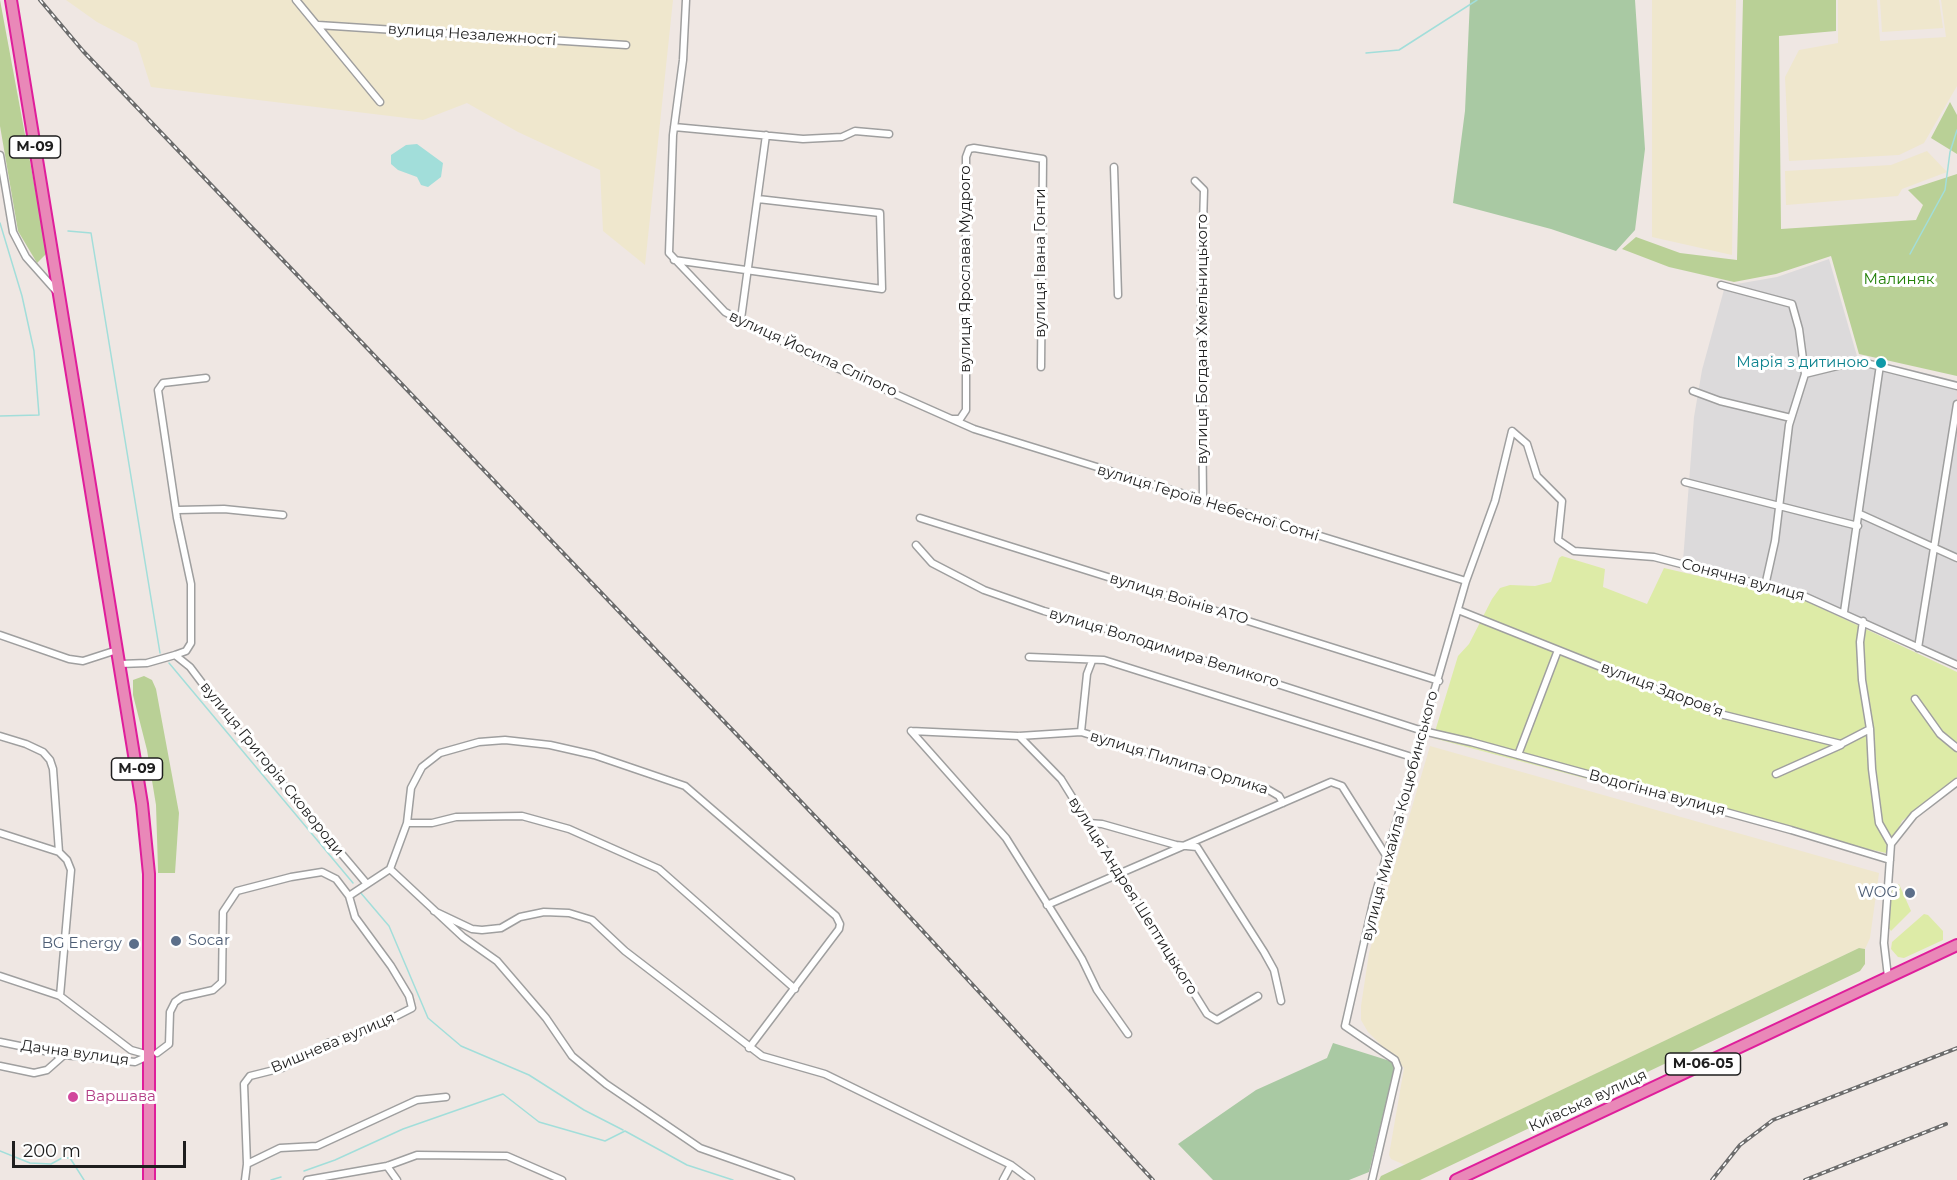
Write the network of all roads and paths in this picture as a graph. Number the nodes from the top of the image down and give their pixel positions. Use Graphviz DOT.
graph roads {
  1 [pos="11,0"];
  2 [pos="296,0"];
  3 [pos="686,0"];
  4 [pos="318,25"];
  5 [pos="626,45"];
  6 [pos="380,102"];
  7 [pos="674,131"];
  8 [pos="889,134"];
  9 [pos="766,135"];
  10 [pos="0,154"];
  11 [pos="1043,159"];
  12 [pos="1114,166"];
  13 [pos="1195,181"];
  14 [pos="758,199"];
  15 [pos="674,260"];
  16 [pos="748,272"];
  17 [pos="1721,285"];
  18 [pos="59,295"];
  19 [pos="1119,295"];
  20 [pos="741,319"];
  21 [pos="1880,365"];
  22 [pos="1041,366"];
  23 [pos="1805,374"];
  24 [pos="206,378"];
  25 [pos="1957,386"];
  26 [pos="1693,391"];
  27 [pos="1957,404"];
  28 [pos="1791,418"];
  29 [pos="952,419"];
  30 [pos="1954,436"];
  31 [pos="1685,482"];
  32 [pos="1203,500"];
  33 [pos="1563,501"];
  34 [pos="1779,506"];
  35 [pos="178,510"];
  36 [pos="1860,514"];
  37 [pos="283,515"];
  38 [pos="920,518"];
  39 [pos="1858,526"];
  40 [pos="915,545"];
  41 [pos="1933,548"];
  42 [pos="1957,558"];
  43 [pos="1466,581"];
  44 [pos="1765,586"];
  45 [pos="1458,610"];
  46 [pos="1844,612"];
  47 [pos="1863,621"];
  48 [pos="0,635"];
  49 [pos="1918,648"];
  50 [pos="118,650"];
  51 [pos="1558,651"];
  52 [pos="175,655"];
  53 [pos="1029,657"];
  54 [pos="1092,661"];
  55 [pos="120,664"];
  56 [pos="1957,665"];
  57 [pos="1438,680"];
  58 [pos="1915,699"];
  59 [pos="1870,729"];
  60 [pos="1423,731"];
  61 [pos="1081,732"];
  62 [pos="0,736"];
  63 [pos="1018,736"];
  64 [pos="1841,744"];
  65 [pos="1957,748"];
  66 [pos="1518,755"];
  67 [pos="1415,758"];
  68 [pos="1776,774"];
  69 [pos="1957,782"];
  70 [pos="1283,803"];
  71 [pos="407,823"];
  72 [pos="1088,823"];
  73 [pos="0,833"];
  74 [pos="1891,844"];
  75 [pos="1186,846"];
  76 [pos="58,852"];
  77 [pos="1387,857"];
  78 [pos="1890,860"];
  79 [pos="390,868"];
  80 [pos="1119,875"];
  81 [pos="367,884"];
  82 [pos="349,896"];
  83 [pos="1047,905"];
  84 [pos="434,911"];
  85 [pos="1957,945"];
  86 [pos="0,976"];
  87 [pos="1888,977"];
  88 [pos="795,989"];
  89 [pos="60,996"];
  90 [pos="1258,996"];
  91 [pos="1281,1001"];
  92 [pos="1128,1034"];
  93 [pos="0,1042"];
  94 [pos="749,1048"];
  95 [pos="153,1054"];
  96 [pos="64,1055"];
  97 [pos="0,1066"];
  98 [pos="446,1096"];
  99 [pos="247,1164"];
  100 [pos="1011,1165"];
  101 [pos="387,1166"];
  102 [pos="149,1180"];
  103 [pos="245,1180"];
  104 [pos="307,1180"];
  105 [pos="397,1180"];
  106 [pos="562,1180"];
  107 [pos="791,1180"];
  108 [pos="1003,1180"];
  109 [pos="1031,1180"];
  110 [pos="1372,1180"];
  111 [pos="1456,1180"];
  1 -- 18 [label="highway, М-09"];
  2 -- 4 [label="street"];
  3 -- 7 [label="street"];
  4 -- 5 [label="street, вулиця Незалежності"];
  4 -- 6 [label="street"];
  7 -- 9 [label="street"];
  7 -- 15 [label="street"];
  8 -- 9 [label="street"];
  9 -- 14 [label="street"];
  10 -- 18 [label="street"];
  11 -- 22 [label="street, вулиця Івана Гонти"];
  11 -- 29 [label="street, вулиця Ярослава Мудрого"];
  12 -- 19 [label="street"];
  13 -- 32 [label="street, вулиця Богдана Хмельницького"];
  14 -- 16 [label="street"];
  14 -- 16 [label="street"];
  15 -- 16 [label="street"];
  15 -- 20 [label="street, вулиця Йосипа Сліпого"];
  16 -- 20 [label="street"];
  17 -- 23 [label="street"];
  18 -- 50 [label="highway, М-09"];
  20 -- 29 [label="street, вулиця Йосипа Сліпого"];
  21 -- 23 [label="street"];
  21 -- 25 [label="street"];
  21 -- 36 [label="street"];
  23 -- 28 [label="street"];
  24 -- 35 [label="street"];
  26 -- 28 [label="street"];
  27 -- 30 [label="street"];
  28 -- 34 [label="street"];
  29 -- 32 [label="street, вулиця Героїв Небесної Сотні"];
  30 -- 41 [label="street"];
  31 -- 34 [label="street"];
  32 -- 43 [label="street, вулиця Героїв Небесної Сотні"];
  33 -- 43 [label="street, вулиця Михайла Коцюбинського"];
  33 -- 44 [label="street, Сонячна вулиця"];
  34 -- 39 [label="street"];
  34 -- 44 [label="street"];
  35 -- 37 [label="street"];
  35 -- 52 [label="street"];
  36 -- 39 [label="street"];
  36 -- 41 [label="street"];
  38 -- 57 [label="street, вулиця Воїнів АТО"];
  39 -- 46 [label="street"];
  40 -- 60 [label="street, вулиця Володимира Великого"];
  41 -- 42 [label="street"];
  41 -- 49 [label="street"];
  43 -- 45 [label="street, вулиця Михайла Коцюбинського"];
  44 -- 46 [label="street, Сонячна вулиця"];
  45 -- 51 [label="street, вулиця Здоровʼя"];
  45 -- 57 [label="street, вулиця Михайла Коцюбинського"];
  46 -- 47 [label="street, Сонячна вулиця"];
  47 -- 49 [label="street, Сонячна вулиця"];
  47 -- 59 [label="street"];
  48 -- 50 [label="street"];
  49 -- 56 [label="street, Сонячна вулиця"];
  50 -- 55 [label="highway, М-09"];
  51 -- 64 [label="street, вулиця Здоровʼя"];
  51 -- 66 [label="street"];
  52 -- 55 [label="street"];
  52 -- 81 [label="street, вулиця Григорія Сковороди"];
  53 -- 54 [label="street"];
  54 -- 61 [label="street, вулиця Пилипа Орлика"];
  54 -- 67 [label="street, вулиця Володимира Великого"];
  55 -- 95 [label="highway, М-09"];
  57 -- 60 [label="street, вулиця Михайла Коцюбинського"];
  58 -- 65 [label="street"];
  59 -- 64 [label="street"];
  59 -- 74 [label="street"];
  60 -- 66 [label="street, Водогінна вулиця"];
  60 -- 67 [label="street, вулиця Михайла Коцюбинського"];
  61 -- 63 [label="street"];
  61 -- 70 [label="street, вулиця Пилипа Орлика"];
  62 -- 76 [label="street"];
  63 -- 72 [label="street, вулиця Андрея Шептицького"];
  63 -- 83 [label="street"];
  64 -- 68 [label="street"];
  66 -- 78 [label="street, Водогінна вулиця"];
  67 -- 77 [label="street, вулиця Михайла Коцюбинського"];
  69 -- 74 [label="street"];
  70 -- 75 [label="street"];
  70 -- 77 [label="street, вулиця Пилипа Орлика"];
  71 -- 79 [label="street"];
  71 -- 88 [label="street"];
  71 -- 88 [label="street"];
  72 -- 75 [label="street"];
  72 -- 80 [label="street, вулиця Андрея Шептицького"];
  73 -- 76 [label="street"];
  74 -- 78 [label="street"];
  75 -- 80 [label="street"];
  75 -- 91 [label="street"];
  76 -- 89 [label="street"];
  77 -- 110 [label="street, вулиця Михайла Коцюбинського"];
  78 -- 87 [label="street"];
  79 -- 81 [label="street"];
  79 -- 84 [label="street"];
  80 -- 83 [label="street"];
  80 -- 90 [label="street, вулиця Андрея Шептицького"];
  81 -- 82 [label="street"];
  82 -- 95 [label="street"];
  82 -- 99 [label="street, Вишнева вулиця"];
  83 -- 92 [label="street"];
  84 -- 94 [label="street"];
  84 -- 107 [label="street"];
  85 -- 87 [label="highway, М-06-05"];
  86 -- 89 [label="street"];
  87 -- 111 [label="highway, Київська вулиця / М-06-05"];
  88 -- 94 [label="street"];
  89 -- 95 [label="street"];
  93 -- 96 [label="street, Дачна вулиця"];
  94 -- 100 [label="street"];
  95 -- 96 [label="street, Дачна вулиця"];
  95 -- 102 [label="highway, М-09"];
  96 -- 97 [label="street"];
  98 -- 99 [label="street"];
  99 -- 103 [label="street"];
  100 -- 108 [label="street"];
  100 -- 109 [label="street"];
  101 -- 104 [label="street"];
  101 -- 105 [label="street"];
  101 -- 106 [label="street"];
}
